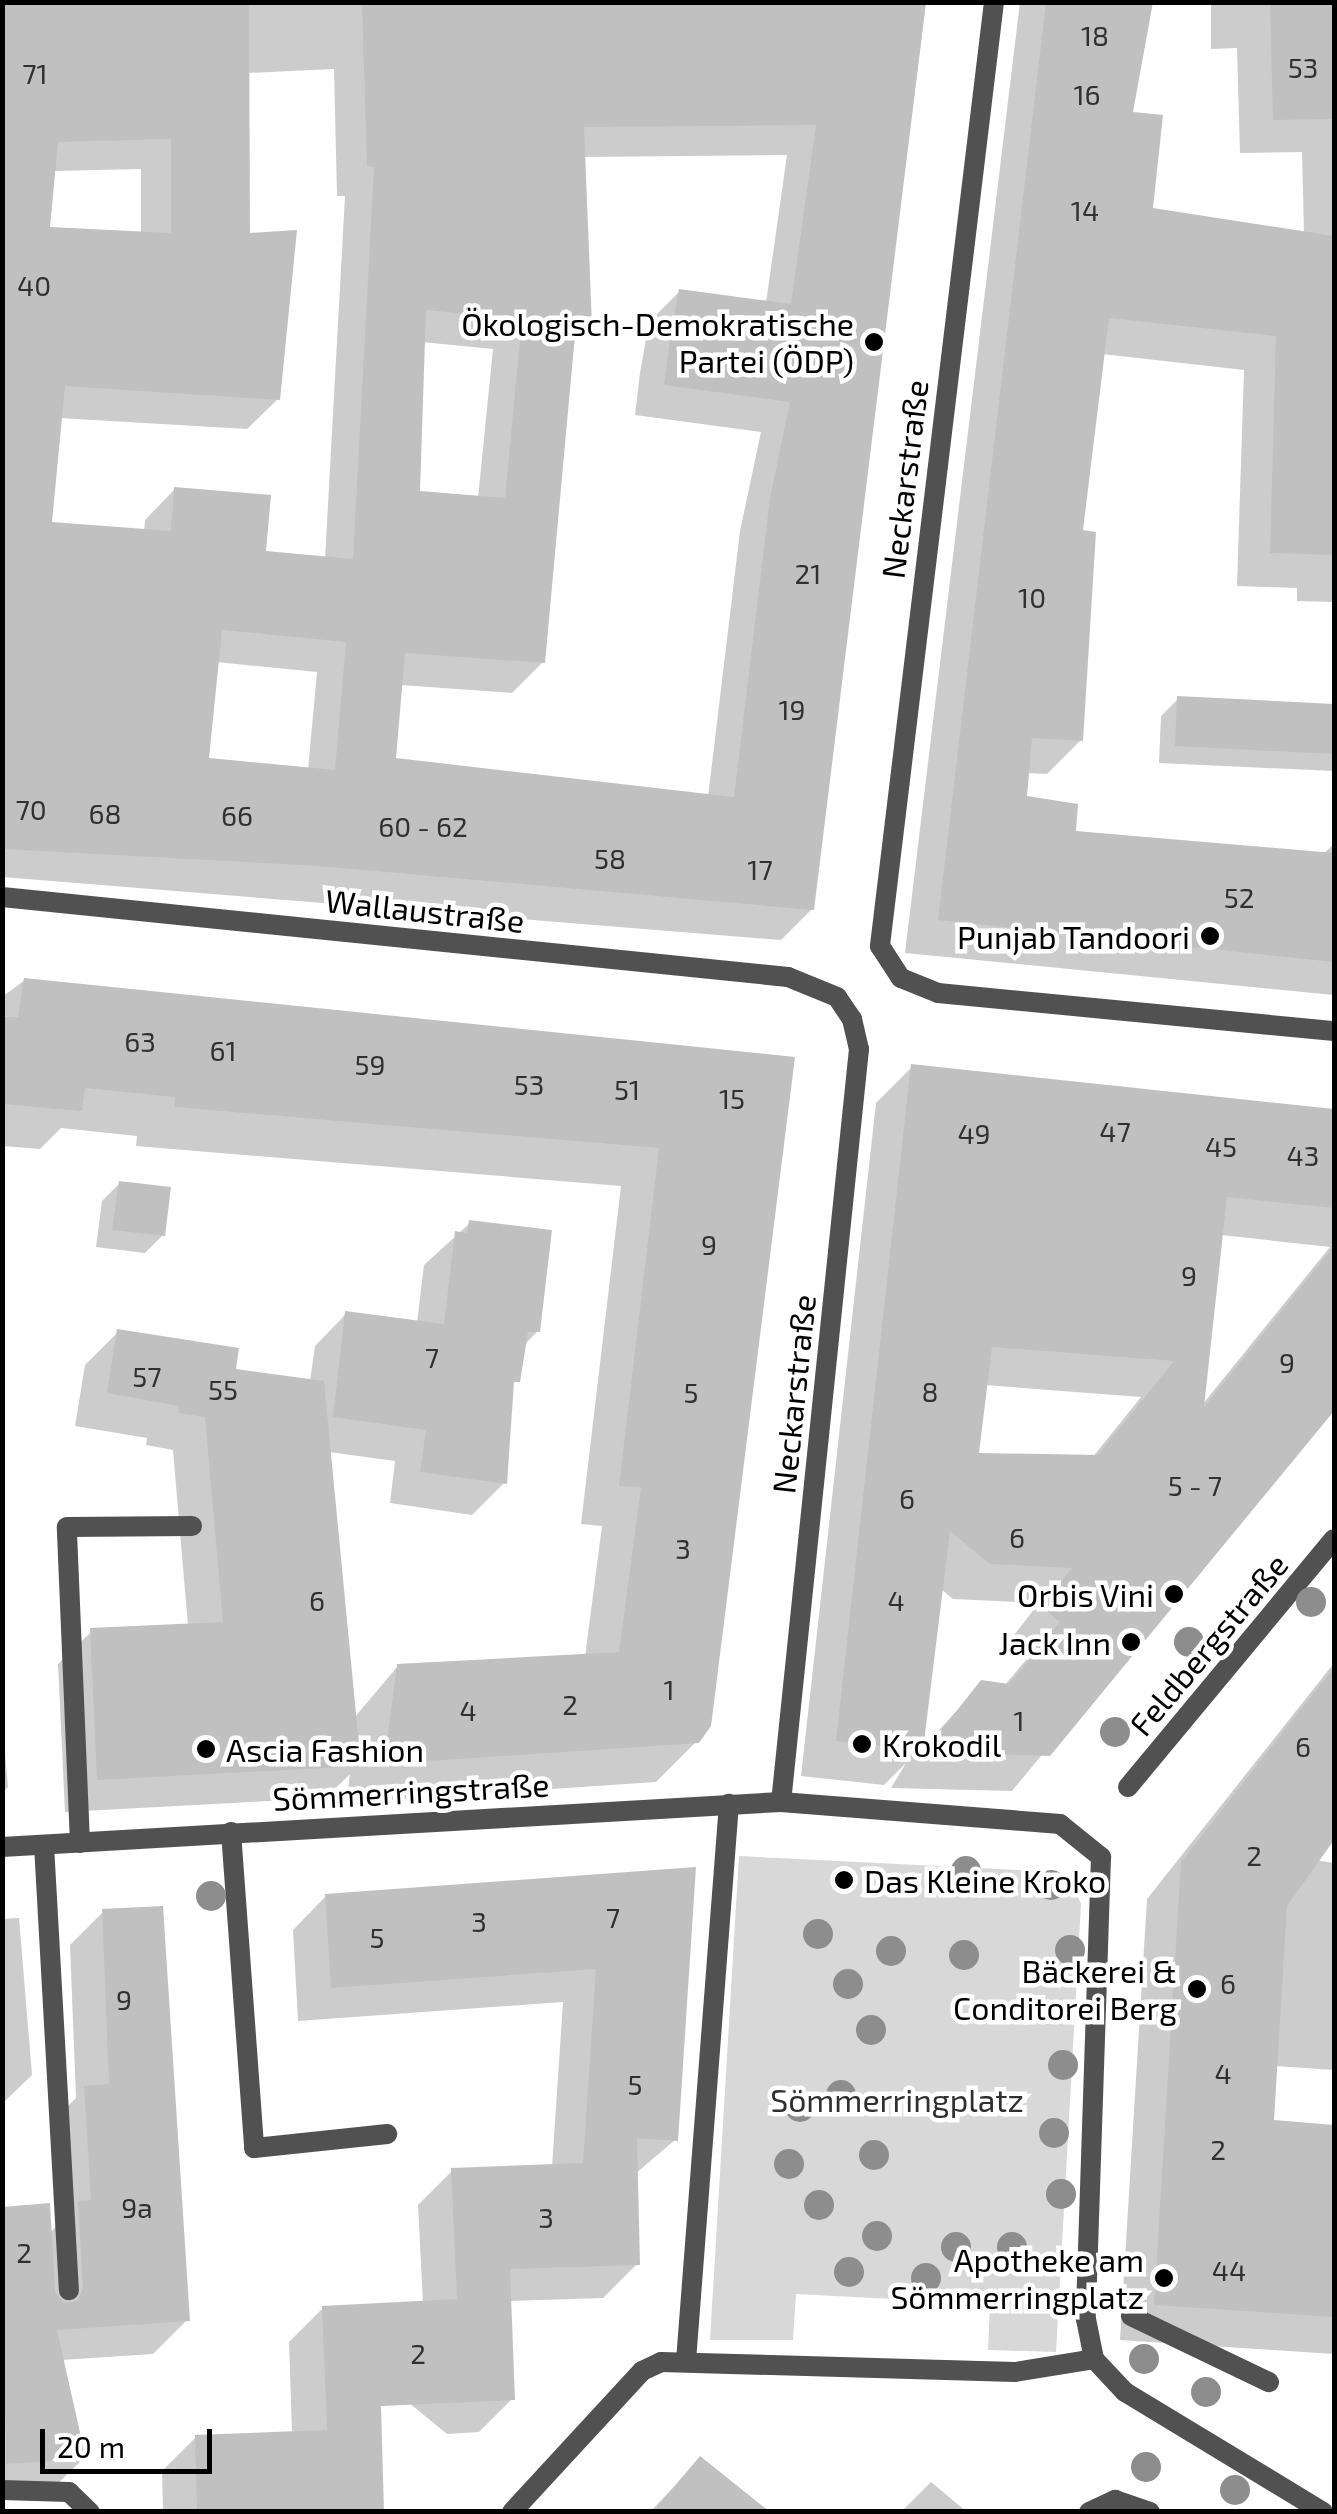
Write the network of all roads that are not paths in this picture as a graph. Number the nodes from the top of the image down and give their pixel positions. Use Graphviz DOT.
graph roads {
  1 [pos="994,2"];
  2 [pos="2,897"];
  3 [pos="837,997"];
  4 [pos="1334,1031"];
  5 [pos="192,1526"];
  6 [pos="1334,1540"];
  7 [pos="1128,1788"];
  8 [pos="781,1802"];
  9 [pos="729,1804"];
  10 [pos="231,1832"];
  11 [pos="80,1843"];
  12 [pos="44,1844"];
  13 [pos="2,1847"];
  14 [pos="387,2134"];
  15 [pos="69,2290"];
  16 [pos="1131,2316"];
  17 [pos="1094,2359"];
  18 [pos="686,2361"];
  19 [pos="1269,2382"];
  20 [pos="2,2490"];
  21 [pos="90,2512"];
  22 [pos="512,2512"];
  23 [pos="1088,2512"];
  24 [pos="1150,2512"];
  25 [pos="1323,2512"];
  1 -- 4 [label="street, Neckarstraße"];
  2 -- 3 [label="street, Wallaustraße"];
  3 -- 8 [label="street, Neckarstraße"];
  5 -- 11 [label="street"];
  6 -- 7 [label="street, Feldbergstraße"];
  8 -- 9 [label="street, Sömmerringstraße"];
  8 -- 17 [label="street"];
  9 -- 10 [label="street, Sömmerringstraße"];
  9 -- 18 [label="street"];
  10 -- 11 [label="street, Sömmerringstraße"];
  10 -- 14 [label="street"];
  11 -- 12 [label="street, Sömmerringstraße"];
  12 -- 13 [label="street, Sömmerringstraße"];
  12 -- 15 [label="street"];
  16 -- 19 [label="street"];
  17 -- 18 [label="street"];
  17 -- 25 [label="street"];
  18 -- 22 [label="street"];
  20 -- 21 [label="street"];
  23 -- 24 [label="street"];
}
